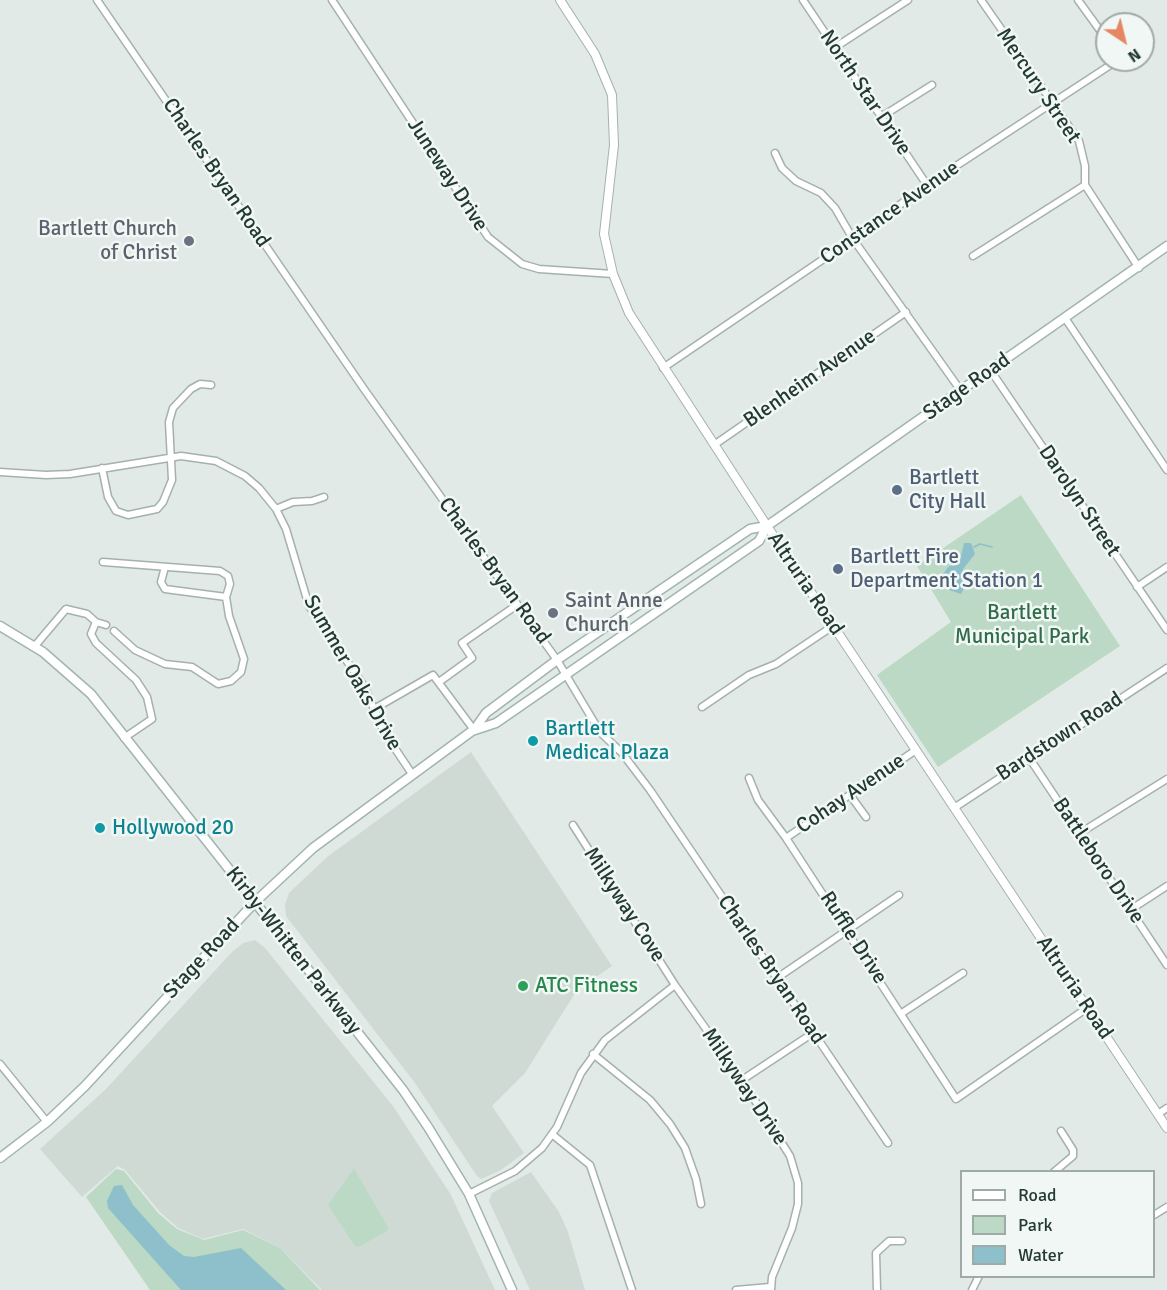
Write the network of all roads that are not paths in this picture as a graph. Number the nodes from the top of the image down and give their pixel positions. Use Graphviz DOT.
graph roads {
  1 [pos="97,0"];
  2 [pos="332,0"];
  3 [pos="560,0"];
  4 [pos="803,0"];
  5 [pos="908,0"];
  6 [pos="981,0"];
  7 [pos="1078,0"];
  8 [pos="1095,23"];
  9 [pos="834,48"];
  10 [pos="1100,72"];
  11 [pos="932,85"];
  12 [pos="1053,104"];
  13 [pos="881,117"];
  14 [pos="775,153"];
  15 [pos="1085,184"];
  16 [pos="927,185"];
  17 [pos="853,239"];
  18 [pos="1167,246"];
  19 [pos="973,256"];
  20 [pos="1139,268"];
  21 [pos="613,274"];
  22 [pos="906,312"];
  23 [pos="1065,318"];
  24 [pos="663,368"];
  25 [pos="991,371"];
  26 [pos="211,385"];
  27 [pos="961,391"];
  28 [pos="714,445"];
  29 [pos="171,457"];
  30 [pos="102,468"];
  31 [pos="1167,470"];
  32 [pos="0,472"];
  33 [pos="324,496"];
  34 [pos="276,509"];
  35 [pos="767,526"];
  36 [pos="102,562"];
  37 [pos="165,567"];
  38 [pos="1167,567"];
  39 [pos="1137,587"];
  40 [pos="655,594"];
  41 [pos="225,597"];
  42 [pos="517,604"];
  43 [pos="663,606"];
  44 [pos="96,622"];
  45 [pos="106,625"];
  46 [pos="0,626"];
  47 [pos="833,626"];
  48 [pos="1167,630"];
  49 [pos="114,631"];
  50 [pos="34,647"];
  51 [pos="557,660"];
  52 [pos="1167,668"];
  53 [pos="565,673"];
  54 [pos="439,682"];
  55 [pos="702,707"];
  56 [pos="374,709"];
  57 [pos="474,730"];
  58 [pos="124,738"];
  59 [pos="916,750"];
  60 [pos="1028,756"];
  61 [pos="412,774"];
  62 [pos="749,778"];
  63 [pos="1167,779"];
  64 [pos="850,795"];
  65 [pos="954,808"];
  66 [pos="866,818"];
  67 [pos="573,825"];
  68 [pos="1080,833"];
  69 [pos="786,838"];
  70 [pos="1167,886"];
  71 [pos="898,895"];
  72 [pos="255,902"];
  73 [pos="1130,910"];
  74 [pos="848,932"];
  75 [pos="1167,965"];
  76 [pos="963,973"];
  77 [pos="777,978"];
  78 [pos="675,986"];
  79 [pos="1088,1008"];
  80 [pos="902,1013"];
  81 [pos="813,1033"];
  82 [pos="593,1054"];
  83 [pos="0,1064"];
  84 [pos="742,1080"];
  85 [pos="1167,1108"];
  86 [pos="1158,1114"];
  87 [pos="47,1122"];
  88 [pos="1167,1128"];
  89 [pos="1061,1131"];
  90 [pos="553,1135"];
  91 [pos="888,1143"];
  92 [pos="1073,1156"];
  93 [pos="0,1158"];
  94 [pos="1081,1159"];
  95 [pos="1056,1170"];
  96 [pos="469,1194"];
  97 [pos="799,1194"];
  98 [pos="809,1194"];
  99 [pos="701,1204"];
  100 [pos="902,1241"];
  101 [pos="770,1288"];
  102 [pos="512,1290"];
  103 [pos="632,1290"];
  104 [pos="736,1290"];
  105 [pos="878,1290"];
  1 -- 42 [label="street, Charles Bryan Road"];
  2 -- 21 [label="street, Juneway Drive"];
  3 -- 21 [label="street, Altruria Road"];
  4 -- 9 [label="street, North Star Drive"];
  5 -- 9 [label="street"];
  6 -- 12 [label="street, Mercury Street"];
  7 -- 8 [label="street"];
  9 -- 13 [label="street, North Star Drive"];
  10 -- 12 [label="street, Constance Avenue"];
  11 -- 13 [label="street"];
  12 -- 15 [label="street, Mercury Street"];
  12 -- 16 [label="street, Constance Avenue"];
  13 -- 16 [label="street, North Star Drive"];
  14 -- 17 [label="street"];
  15 -- 19 [label="street"];
  15 -- 20 [label="street, Mercury Street"];
  16 -- 17 [label="street, Constance Avenue"];
  17 -- 22 [label="street"];
  17 -- 24 [label="street, Constance Avenue"];
  18 -- 20 [label="main road, Stage Road"];
  20 -- 23 [label="main road, Stage Road"];
  21 -- 24 [label="street, Altruria Road"];
  22 -- 27 [label="street"];
  22 -- 28 [label="street, Blenheim Avenue"];
  23 -- 25 [label="main road, Stage Road"];
  23 -- 31 [label="street"];
  24 -- 28 [label="street, Altruria Road"];
  25 -- 27 [label="main road, Stage Road"];
  25 -- 39 [label="street, Darolyn Street"];
  26 -- 29 [label="street"];
  27 -- 35 [label="main road, Stage Road"];
  28 -- 35 [label="street, Altruria Road"];
  29 -- 30 [label="street, Summer Oaks Drive"];
  29 -- 30 [label="street"];
  29 -- 34 [label="street, Summer Oaks Drive"];
  30 -- 32 [label="street, Summer Oaks Drive"];
  33 -- 34 [label="street"];
  34 -- 56 [label="street, Summer Oaks Drive"];
  35 -- 40 [label="main road, Stage Road"];
  35 -- 43 [label="main road, Stage Road"];
  35 -- 47 [label="street, Altruria Road"];
  36 -- 37 [label="street"];
  37 -- 41 [label="street"];
  37 -- 41 [label="street"];
  38 -- 39 [label="street"];
  39 -- 48 [label="street, Darolyn Street"];
  40 -- 43 [label="main road"];
  40 -- 51 [label="main road, Stage Road"];
  41 -- 49 [label="street"];
  42 -- 51 [label="street, Charles Bryan Road"];
  42 -- 54 [label="street"];
  43 -- 53 [label="main road, Stage Road"];
  44 -- 45 [label="street"];
  44 -- 50 [label="street"];
  44 -- 58 [label="street"];
  46 -- 50 [label="main road, Kirby-Whitten Parkway"];
  47 -- 55 [label="street"];
  47 -- 59 [label="street, Altruria Road"];
  50 -- 58 [label="main road, Kirby-Whitten Parkway"];
  51 -- 53 [label="street, Charles Bryan Road"];
  51 -- 57 [label="main road, Stage Road"];
  52 -- 60 [label="street, Bardstown Road"];
  53 -- 57 [label="main road, Stage Road"];
  53 -- 77 [label="street, Charles Bryan Road"];
  54 -- 56 [label="street"];
  54 -- 57 [label="street"];
  56 -- 61 [label="street, Summer Oaks Drive"];
  57 -- 61 [label="main road, Stage Road"];
  58 -- 72 [label="main road, Kirby-Whitten Parkway"];
  59 -- 64 [label="street, Cohay Avenue"];
  59 -- 65 [label="street, Altruria Road"];
  60 -- 65 [label="street, Bardstown Road"];
  60 -- 68 [label="street, Battleboro Drive"];
  61 -- 72 [label="main road, Stage Road"];
  62 -- 69 [label="street, Ruffle Drive"];
  63 -- 68 [label="street"];
  64 -- 66 [label="street"];
  64 -- 69 [label="street, Cohay Avenue"];
  65 -- 79 [label="street, Altruria Road"];
  67 -- 78 [label="street, Milkyway Cove"];
  68 -- 73 [label="street, Battleboro Drive"];
  69 -- 74 [label="street, Ruffle Drive"];
  70 -- 73 [label="street"];
  71 -- 74 [label="street"];
  72 -- 87 [label="main road, Stage Road"];
  72 -- 96 [label="main road, Kirby-Whitten Parkway"];
  73 -- 75 [label="street, Battleboro Drive"];
  74 -- 77 [label="street"];
  74 -- 80 [label="street, Ruffle Drive"];
  76 -- 80 [label="street"];
  77 -- 81 [label="street, Charles Bryan Road"];
  78 -- 82 [label="street"];
  78 -- 84 [label="street, Milkyway Drive"];
  79 -- 80 [label="street, Ruffle Drive"];
  79 -- 86 [label="street, Altruria Road"];
  81 -- 84 [label="street"];
  81 -- 91 [label="street, Charles Bryan Road"];
  82 -- 90 [label="street"];
  82 -- 99 [label="street"];
  83 -- 87 [label="street"];
  84 -- 97 [label="street, Milkyway Drive"];
  85 -- 86 [label="street"];
  86 -- 88 [label="street, Altruria Road"];
  87 -- 93 [label="main road, Stage Road"];
  89 -- 92 [label="street"];
  90 -- 96 [label="street"];
  90 -- 103 [label="street"];
  92 -- 94 [label="street"];
  92 -- 95 [label="street"];
  96 -- 102 [label="main road, Kirby-Whitten Parkway"];
  97 -- 98 [label="street"];
  97 -- 101 [label="street, Milkyway Drive"];
  100 -- 105 [label="street"];
  101 -- 104 [label="street"];
}
